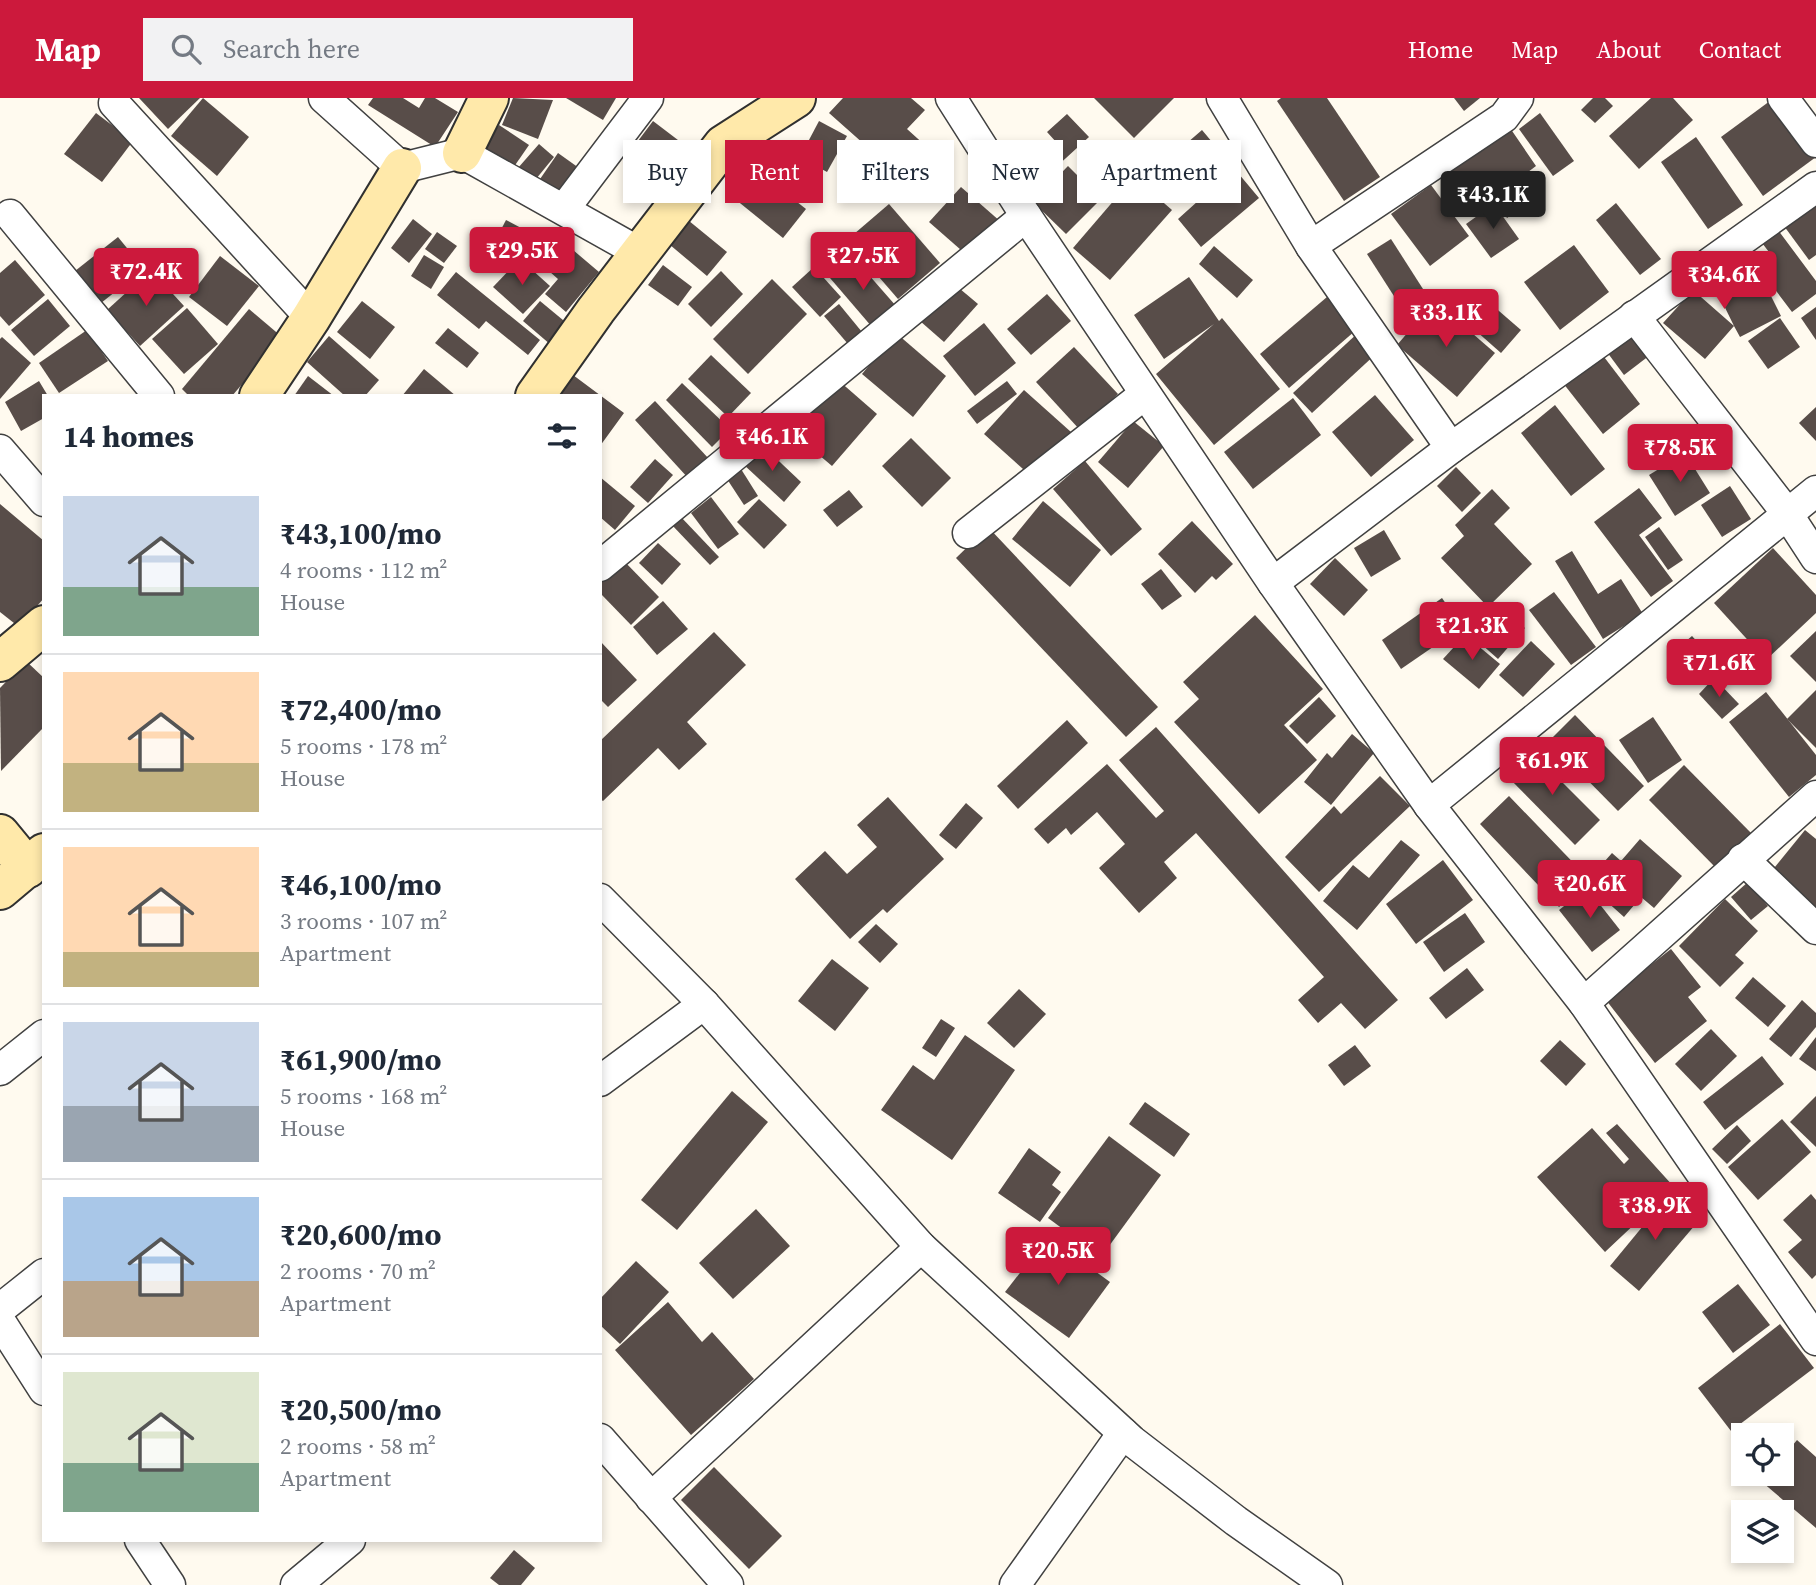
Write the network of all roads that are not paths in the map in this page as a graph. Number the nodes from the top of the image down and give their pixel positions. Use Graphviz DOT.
graph roads {
  1 [pos="324,98"];
  2 [pos="489,98"];
  3 [pos="648,98"];
  4 [pos="796,98"];
  5 [pos="951,98"];
  6 [pos="1222,98"];
  7 [pos="1518,98"];
  8 [pos="1783,98"];
  9 [pos="114,103"];
  10 [pos="1816,142"];
  11 [pos="462,153"];
  12 [pos="402,168"];
  13 [pos="1816,187"];
  14 [pos="565,209"];
  15 [pos="10,215"];
  16 [pos="1026,216"];
  17 [pos="1311,246"];
  18 [pos="642,254"];
  19 [pos="1634,316"];
  20 [pos="311,318"];
  21 [pos="157,394"];
  22 [pos="259,394"];
  23 [pos="537,394"];
  24 [pos="1145,394"];
  25 [pos="1451,448"];
  26 [pos="0,450"];
  27 [pos="1816,491"];
  28 [pos="42,499"];
  29 [pos="1786,512"];
  30 [pos="968,533"];
  31 [pos="1816,558"];
  32 [pos="602,564"];
  33 [pos="1273,583"];
  34 [pos="42,627"];
  35 [pos="0,662"];
  36 [pos="1816,796"];
  37 [pos="1429,806"];
  38 [pos="0,834"];
  39 [pos="1742,859"];
  40 [pos="24,870"];
  41 [pos="602,901"];
  42 [pos="1816,929"];
  43 [pos="1584,1003"];
  44 [pos="704,1004"];
  45 [pos="42,1036"];
  46 [pos="0,1070"];
  47 [pos="602,1080"];
  48 [pos="921,1247"];
  49 [pos="42,1276"];
  50 [pos="0,1309"];
  51 [pos="0,1321"];
  52 [pos="1816,1340"];
  53 [pos="42,1387"];
  54 [pos="1123,1433"];
  55 [pos="602,1441"];
  56 [pos="651,1498"];
  57 [pos="142,1542"];
  58 [pos="349,1542"];
  59 [pos="170,1585"];
  60 [pos="296,1585"];
  61 [pos="728,1585"];
  62 [pos="1015,1585"];
  63 [pos="1326,1585"];
  1 -- 12 [label="street"];
  2 -- 11 [label="street"];
  3 -- 14 [label="street"];
  4 -- 18 [label="street"];
  5 -- 16 [label="street"];
  6 -- 17 [label="street"];
  7 -- 17 [label="street"];
  8 -- 10 [label="street"];
  9 -- 20 [label="street"];
  11 -- 12 [label="street"];
  11 -- 14 [label="street"];
  12 -- 20 [label="street"];
  13 -- 19 [label="street"];
  14 -- 18 [label="street"];
  15 -- 21 [label="street"];
  16 -- 24 [label="street"];
  16 -- 32 [label="street"];
  17 -- 25 [label="street"];
  18 -- 23 [label="street"];
  19 -- 25 [label="street"];
  19 -- 29 [label="street"];
  20 -- 22 [label="street"];
  24 -- 30 [label="street"];
  24 -- 33 [label="street"];
  25 -- 33 [label="street"];
  26 -- 28 [label="street"];
  27 -- 29 [label="street"];
  29 -- 31 [label="street"];
  29 -- 37 [label="street"];
  33 -- 37 [label="street"];
  34 -- 35 [label="street"];
  36 -- 39 [label="street"];
  37 -- 43 [label="street"];
  38 -- 40 [label="street"];
  39 -- 42 [label="street"];
  39 -- 43 [label="street"];
  41 -- 44 [label="street"];
  43 -- 52 [label="street"];
  44 -- 47 [label="street"];
  44 -- 48 [label="street"];
  45 -- 46 [label="street"];
  48 -- 54 [label="street"];
  48 -- 56 [label="street"];
  49 -- 50 [label="street"];
  51 -- 53 [label="street"];
  54 -- 62 [label="street"];
  54 -- 63 [label="street"];
  55 -- 56 [label="street"];
  56 -- 61 [label="street"];
  57 -- 59 [label="street"];
  58 -- 60 [label="street"];
}
